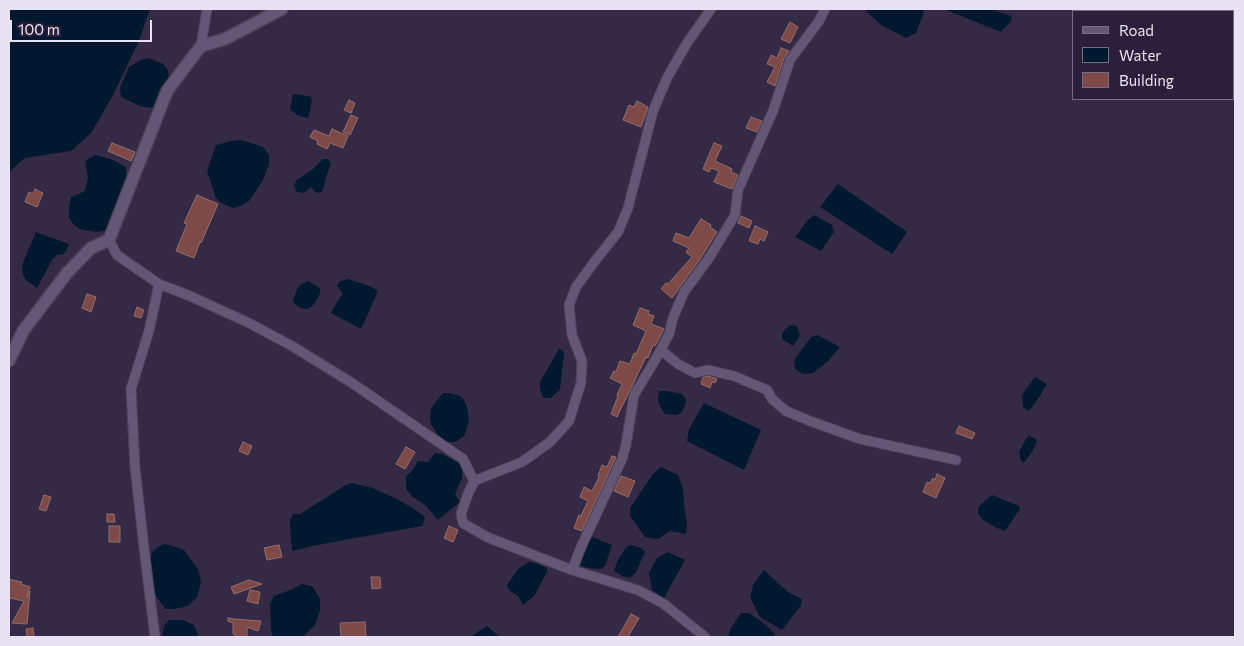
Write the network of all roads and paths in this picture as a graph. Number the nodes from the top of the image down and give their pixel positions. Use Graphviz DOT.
graph roads {
  1 [pos="207,9"];
  2 [pos="282,9"];
  3 [pos="711,9"];
  4 [pos="825,9"];
  5 [pos="201,46"];
  6 [pos="109,240"];
  7 [pos="159,284"];
  8 [pos="661,350"];
  9 [pos="9,361"];
  10 [pos="956,460"];
  11 [pos="474,481"];
  12 [pos="572,570"];
  13 [pos="155,637"];
  14 [pos="705,637"];
  1 -- 5 [label="street"];
  2 -- 5 [label="street"];
  3 -- 11 [label="street"];
  4 -- 8 [label="street"];
  5 -- 6 [label="street"];
  6 -- 7 [label="street"];
  6 -- 9 [label="street"];
  7 -- 11 [label="street"];
  7 -- 13 [label="street"];
  8 -- 10 [label="street"];
  8 -- 12 [label="street"];
  11 -- 12 [label="street"];
  12 -- 14 [label="street"];
}
